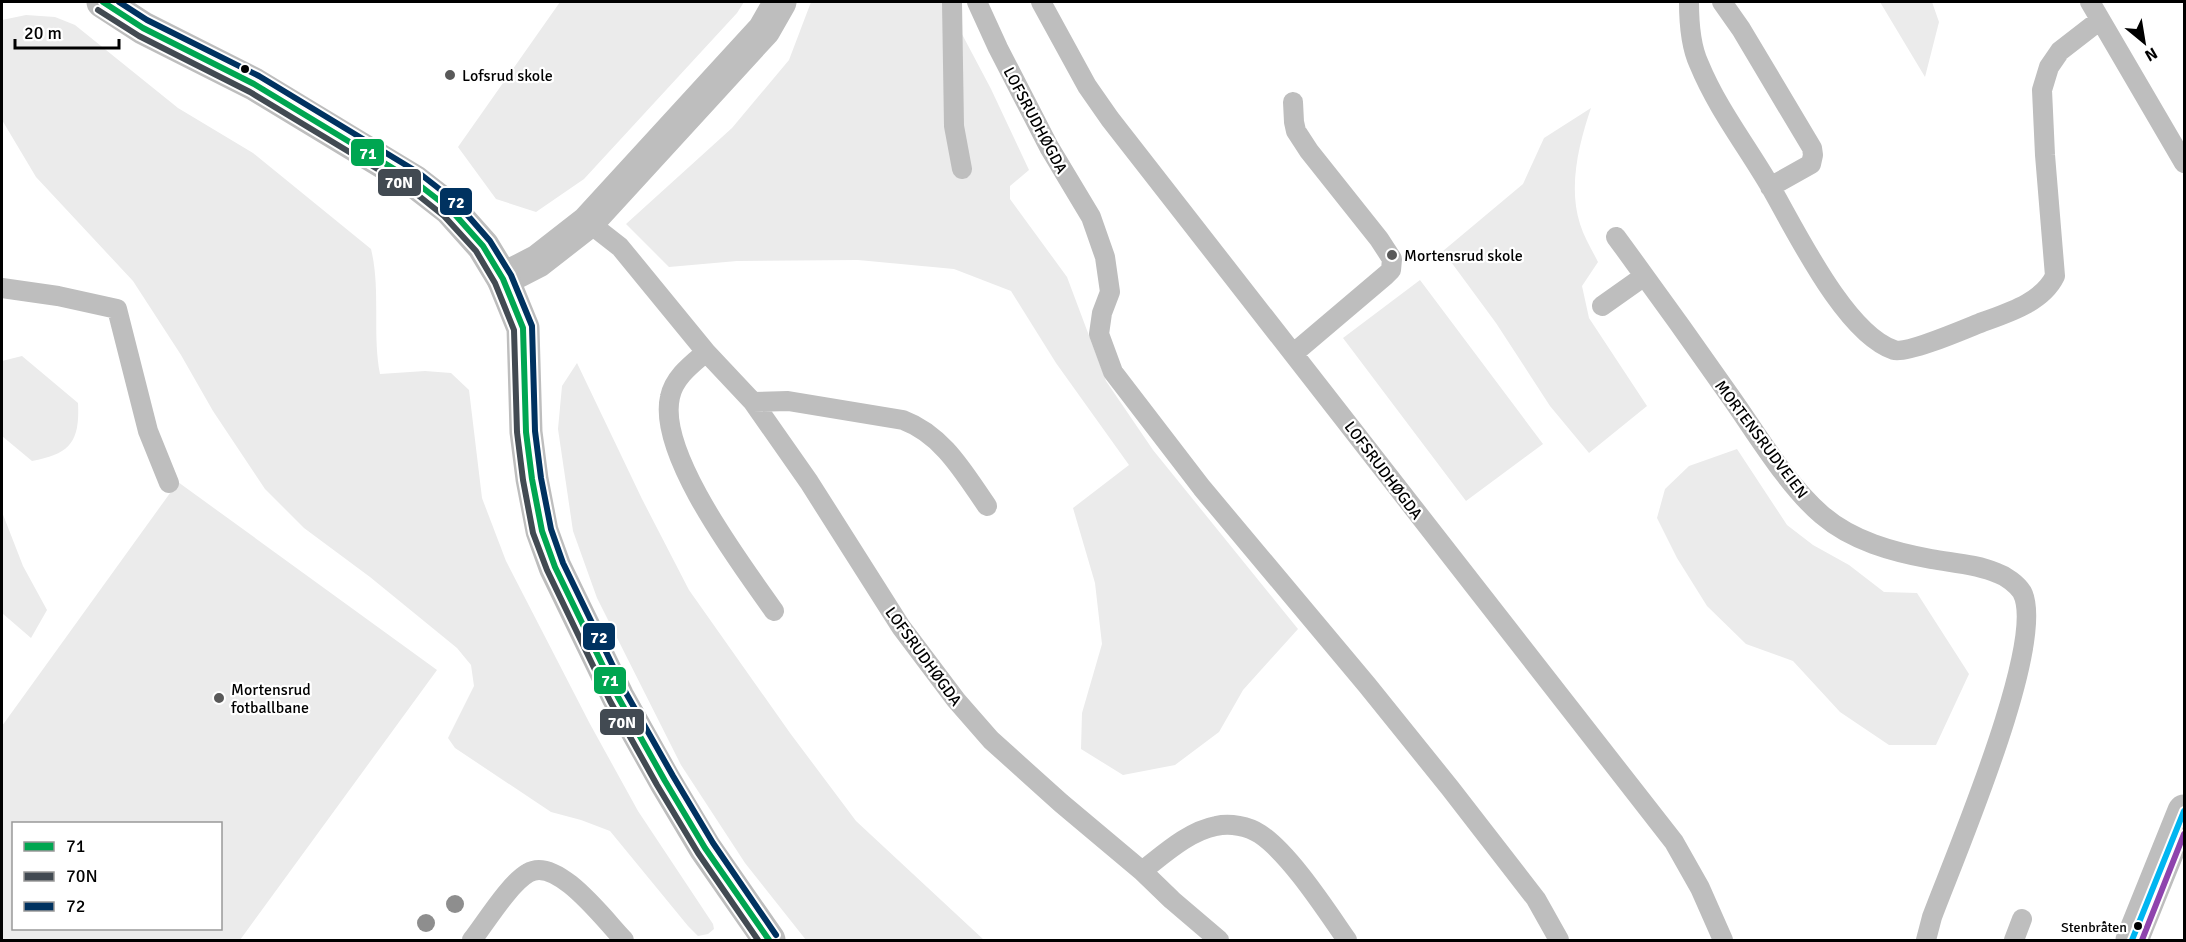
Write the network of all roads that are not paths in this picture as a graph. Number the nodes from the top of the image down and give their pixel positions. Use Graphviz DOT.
graph roads {
  1 [pos="103,2"];
  2 [pos="780,2"];
  3 [pos="952,2"];
  4 [pos="976,2"];
  5 [pos="1041,2"];
  6 [pos="1689,2"];
  7 [pos="1722,2"];
  8 [pos="2090,2"];
  9 [pos="2100,20"];
  10 [pos="1293,102"];
  11 [pos="2184,163"];
  12 [pos="962,169"];
  13 [pos="1770,187"];
  14 [pos="588,222"];
  15 [pos="1616,237"];
  16 [pos="1643,277"];
  17 [pos="503,279"];
  18 [pos="2,288"];
  19 [pos="1602,306"];
  20 [pos="706,352"];
  21 [pos="1294,353"];
  22 [pos="753,402"];
  23 [pos="169,483"];
  24 [pos="987,506"];
  25 [pos="774,611"];
  26 [pos="2184,811"];
  27 [pos="1142,871"];
  28 [pos="2022,919"];
  29 [pos="472,940"];
  30 [pos="624,940"];
  31 [pos="769,940"];
  32 [pos="1219,940"];
  33 [pos="1347,940"];
  34 [pos="1559,940"];
  35 [pos="1723,940"];
  36 [pos="1926,940"];
  37 [pos="2014,940"];
  38 [pos="2132,940"];
  1 -- 17 [label="street"];
  2 -- 14 [label="street"];
  3 -- 12 [label="lane"];
  4 -- 34 [label="lane, LOFSRUDHØGDA"];
  5 -- 21 [label="lane, LOFSRUDHØGDA"];
  6 -- 13 [label="lane"];
  7 -- 13 [label="lane"];
  8 -- 9 [label="lane"];
  9 -- 11 [label="lane"];
  9 -- 13 [label="lane"];
  10 -- 21 [label="lane"];
  14 -- 17 [label="street"];
  14 -- 20 [label="lane, LOFSRUDHØGDA"];
  15 -- 16 [label="lane, MORTENSRUDVEIEN"];
  16 -- 19 [label="lane"];
  16 -- 36 [label="lane, MORTENSRUDVEIEN"];
  17 -- 31 [label="street"];
  18 -- 23 [label="lane"];
  20 -- 22 [label="lane, LOFSRUDHØGDA"];
  20 -- 25 [label="lane"];
  21 -- 35 [label="lane, LOFSRUDHØGDA"];
  22 -- 24 [label="lane"];
  22 -- 27 [label="lane, LOFSRUDHØGDA"];
  26 -- 38 [label="street"];
  27 -- 32 [label="lane, LOFSRUDHØGDA"];
  27 -- 33 [label="lane"];
  28 -- 37 [label="lane"];
  29 -- 30 [label="lane"];
}
